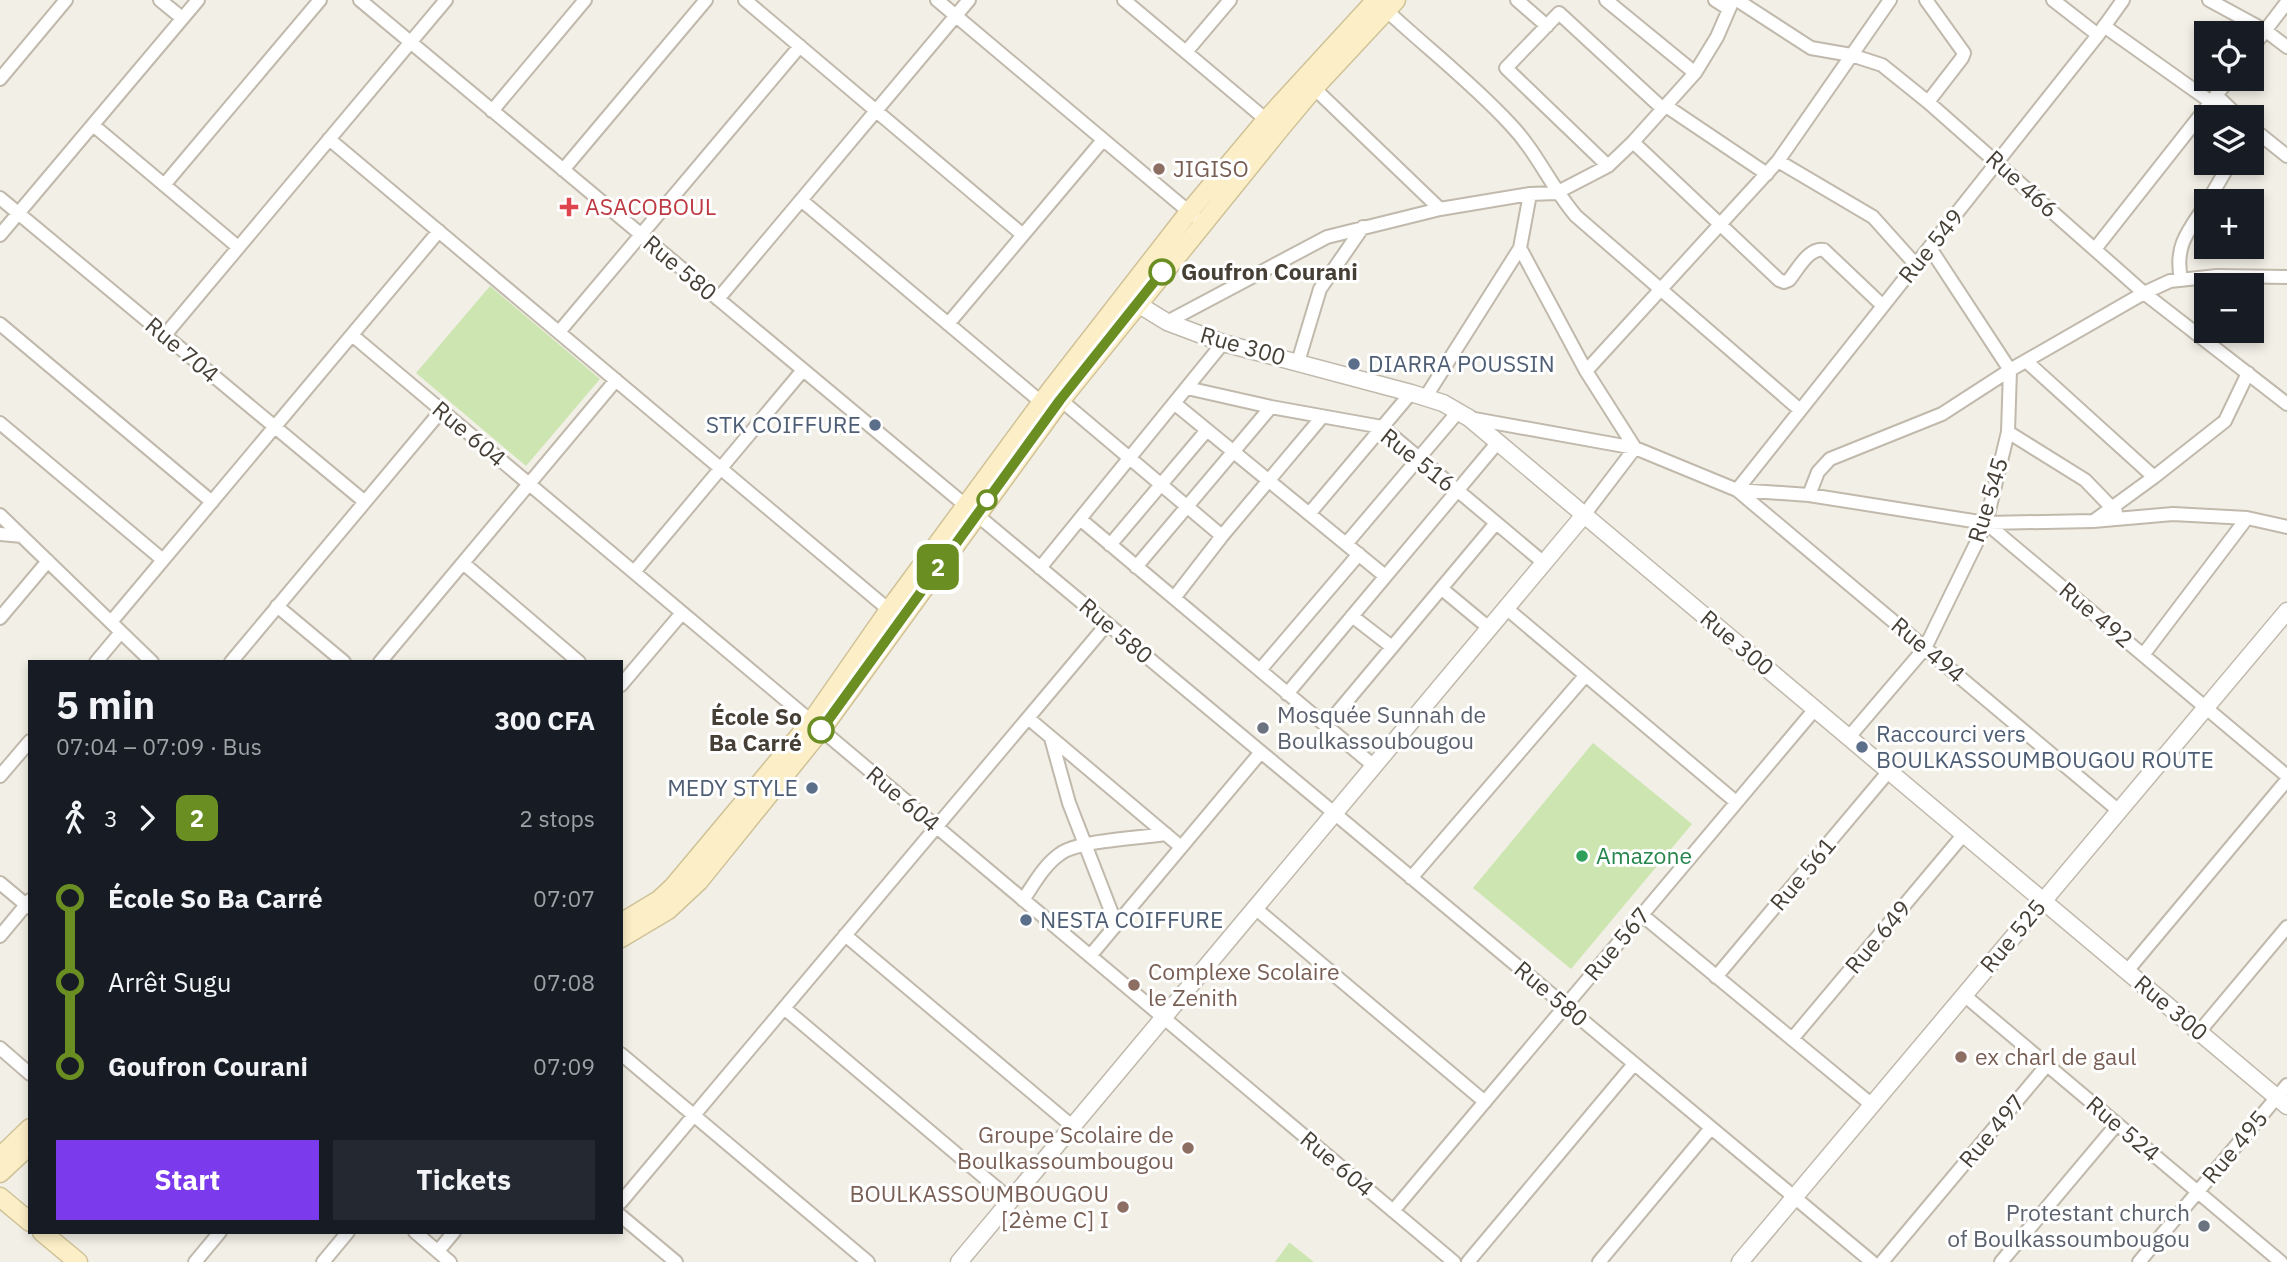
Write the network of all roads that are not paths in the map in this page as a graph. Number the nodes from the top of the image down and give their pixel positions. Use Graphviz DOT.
graph roads {
  1 [pos="66,0"];
  2 [pos="160,0"];
  3 [pos="198,0"];
  4 [pos="320,0"];
  5 [pos="359,0"];
  6 [pos="446,0"];
  7 [pos="585,0"];
  8 [pos="706,0"];
  9 [pos="745,0"];
  10 [pos="937,0"];
  11 [pos="970,0"];
  12 [pos="1124,0"];
  13 [pos="1230,0"];
  14 [pos="1517,0"];
  15 [pos="1606,0"];
  16 [pos="1715,0"];
  17 [pos="1890,0"];
  18 [pos="1926,0"];
  19 [pos="2053,0"];
  20 [pos="2123,0"];
  21 [pos="2209,0"];
  22 [pos="2287,2"];
  23 [pos="1386,3"];
  24 [pos="1733,3"];
  25 [pos="956,16"];
  26 [pos="182,18"];
  27 [pos="1546,26"];
  28 [pos="2101,31"];
  29 [pos="2266,31"];
  30 [pos="2264,33"];
  31 [pos="410,43"];
  32 [pos="800,46"];
  33 [pos="2287,47"];
  34 [pos="1186,52"];
  35 [pos="1852,55"];
  36 [pos="1695,73"];
  37 [pos="0,79"];
  38 [pos="1314,88"];
  39 [pos="2219,91"];
  40 [pos="2213,99"];
  41 [pos="1928,102"];
  42 [pos="2222,105"];
  43 [pos="1665,108"];
  44 [pos="492,111"];
  45 [pos="876,111"];
  46 [pos="93,125"];
  47 [pos="1273,125"];
  48 [pos="2264,138"];
  49 [pos="330,139"];
  50 [pos="1103,140"];
  51 [pos="1633,142"];
  52 [pos="2287,156"];
  53 [pos="1778,161"];
  54 [pos="1997,162"];
  55 [pos="1608,166"];
  56 [pos="563,170"];
  57 [pos="1767,174"];
  58 [pos="164,185"];
  59 [pos="1556,193"];
  60 [pos="1531,194"];
  61 [pos="0,198"];
  62 [pos="801,200"];
  63 [pos="1440,209"];
  64 [pos="19,213"];
  65 [pos="1195,218"];
  66 [pos="2194,222"];
  67 [pos="1720,225"];
  68 [pos="1363,227"];
  69 [pos="439,231"];
  70 [pos="1023,234"];
  71 [pos="0,235"];
  72 [pos="641,235"];
  73 [pos="238,247"];
  74 [pos="1520,248"];
  75 [pos="1930,248"];
  76 [pos="2095,249"];
  77 [pos="1916,265"];
  78 [pos="2287,277"];
  79 [pos="2181,279"];
  80 [pos="1661,290"];
  81 [pos="2144,293"];
  82 [pos="718,299"];
  83 [pos="1130,300"];
  84 [pos="1883,306"];
  85 [pos="1167,322"];
  86 [pos="0,324"];
  87 [pos="948,324"];
  88 [pos="559,332"];
  89 [pos="165,335"];
  90 [pos="352,335"];
  91 [pos="1223,343"];
  92 [pos="2026,361"];
  93 [pos="1298,362"];
  94 [pos="803,370"];
  95 [pos="2010,370"];
  96 [pos="1586,372"];
  97 [pos="2248,373"];
  98 [pos="616,380"];
  99 [pos="1187,388"];
  100 [pos="1418,395"];
  101 [pos="1051,401"];
  102 [pos="1174,403"];
  103 [pos="2287,404"];
  104 [pos="1271,407"];
  105 [pos="1800,410"];
  106 [pos="442,411"];
  107 [pos="1463,415"];
  108 [pos="1322,417"];
  109 [pos="0,423"];
  110 [pos="275,427"];
  111 [pos="1382,427"];
  112 [pos="1207,430"];
  113 [pos="2008,432"];
  114 [pos="1498,442"];
  115 [pos="1635,448"];
  116 [pos="1233,452"];
  117 [pos="1130,458"];
  118 [pos="1419,458"];
  119 [pos="721,468"];
  120 [pos="2154,477"];
  121 [pos="1268,480"];
  122 [pos="529,484"];
  123 [pos="1161,485"];
  124 [pos="1737,489"];
  125 [pos="1457,490"];
  126 [pos="1809,495"];
  127 [pos="212,502"];
  128 [pos="365,502"];
  129 [pos="1187,507"];
  130 [pos="2112,507"];
  131 [pos="971,510"];
  132 [pos="0,514"];
  133 [pos="1309,514"];
  134 [pos="1584,515"];
  135 [pos="2122,518"];
  136 [pos="2247,518"];
  137 [pos="1080,519"];
  138 [pos="2094,521"];
  139 [pos="1496,523"];
  140 [pos="1986,523"];
  141 [pos="2287,527"];
  142 [pos="0,534"];
  143 [pos="22,536"];
  144 [pos="1222,536"];
  145 [pos="1346,544"];
  146 [pos="1110,545"];
  147 [pos="1359,554"];
  148 [pos="163,560"];
  149 [pos="48,561"];
  150 [pos="463,563"];
  151 [pos="1544,563"];
  152 [pos="1136,567"];
  153 [pos="1040,568"];
  154 [pos="634,572"];
  155 [pos="1385,576"];
  156 [pos="1442,589"];
  157 [pos="1174,598"];
  158 [pos="277,606"];
  159 [pos="1506,608"];
  160 [pos="682,613"];
  161 [pos="895,615"];
  162 [pos="1352,616"];
  163 [pos="0,618"];
  164 [pos="2285,618"];
  165 [pos="111,622"];
  166 [pos="1107,624"];
  167 [pos="1489,628"];
  168 [pos="121,632"];
  169 [pos="1392,648"];
  170 [pos="1925,648"];
  171 [pos="2143,655"];
  172 [pos="98,660"];
  173 [pos="150,660"];
  174 [pos="233,660"];
  175 [pos="342,660"];
  176 [pos="382,660"];
  177 [pos="577,660"];
  178 [pos="1260,670"];
  179 [pos="1585,676"];
  180 [pos="623,683"];
  181 [pos="1287,694"];
  182 [pos="2206,708"];
  183 [pos="1815,709"];
  184 [pos="1028,718"];
  185 [pos="816,726"];
  186 [pos="1326,726"];
  187 [pos="1849,737"];
  188 [pos="1051,738"];
  189 [pos="28,743"];
  190 [pos="1261,752"];
  191 [pos="1374,766"];
  192 [pos="1889,771"];
  193 [pos="0,776"];
  194 [pos="2287,778"];
  195 [pos="1736,802"];
  196 [pos="2119,811"];
  197 [pos="1334,813"];
  198 [pos="937,827"];
  199 [pos="1166,834"];
  200 [pos="1964,834"];
  201 [pos="1084,845"];
  202 [pos="1181,847"];
  203 [pos="1411,878"];
  204 [pos="0,883"];
  205 [pos="1023,900"];
  206 [pos="2043,901"];
  207 [pos="28,905"];
  208 [pos="1255,908"];
  209 [pos="1642,915"];
  210 [pos="623,922"];
  211 [pos="1116,924"];
  212 [pos="2287,927"];
  213 [pos="0,936"];
  214 [pos="845,936"];
  215 [pos="623,937"];
  216 [pos="1090,956"];
  217 [pos="2127,971"];
  218 [pos="1716,977"];
  219 [pos="1964,995"];
  220 [pos="1565,1006"];
  221 [pos="784,1008"];
  222 [pos="1163,1018"];
  223 [pos="2199,1032"];
  224 [pos="1792,1039"];
  225 [pos="0,1048"];
  226 [pos="623,1056"];
  227 [pos="1634,1064"];
  228 [pos="2048,1065"];
  229 [pos="28,1072"];
  230 [pos="2284,1096"];
  231 [pos="1485,1102"];
  232 [pos="1872,1105"];
  233 [pos="694,1115"];
  234 [pos="2117,1124"];
  235 [pos="1072,1126"];
  236 [pos="1711,1128"];
  237 [pos="28,1130"];
  238 [pos="28,1147"];
  239 [pos="0,1157"];
  240 [pos="0,1173"];
  241 [pos="2198,1192"];
  242 [pos="0,1197"];
  243 [pos="1794,1197"];
  244 [pos="1011,1199"];
  245 [pos="623,1200"];
  246 [pos="1393,1211"];
  247 [pos="623,1218"];
  248 [pos="28,1220"];
  249 [pos="44,1234"];
  250 [pos="217,1234"];
  251 [pos="346,1234"];
  252 [pos="417,1234"];
  253 [pos="452,1234"];
  254 [pos="438,1251"];
  255 [pos="78,1262"];
  256 [pos="195,1262"];
  257 [pos="323,1262"];
  258 [pos="450,1262"];
  259 [pos="676,1262"];
  260 [pos="868,1262"];
  261 [pos="959,1262"];
  262 [pos="1454,1262"];
  263 [pos="1468,1262"];
  264 [pos="1599,1262"];
  265 [pos="1740,1262"];
  266 [pos="1872,1262"];
  267 [pos="1882,1262"];
  268 [pos="2001,1262"];
  269 [pos="2139,1262"];
  270 [pos="2281,1262"];
  1 -- 37 [label="street"];
  2 -- 26 [label="street"];
  3 -- 26 [label="street"];
  4 -- 58 [label="street"];
  5 -- 31 [label="street, Rue 580"];
  6 -- 31 [label="street"];
  7 -- 44 [label="street"];
  8 -- 56 [label="street"];
  9 -- 32 [label="street"];
  10 -- 25 [label="street"];
  11 -- 25 [label="street"];
  12 -- 34 [label="street"];
  13 -- 34 [label="street"];
  14 -- 27 [label="street"];
  15 -- 36 [label="street"];
  16 -- 24 [label="street, Rue 466"];
  17 -- 35 [label="street"];
  18 -- 41 [label="street"];
  19 -- 28 [label="street"];
  20 -- 28 [label="street, Rue 549"];
  21 -- 29 [label="street"];
  22 -- 29 [label="street"];
  23 -- 38 [label="main road"];
  23 -- 47 [label="main road"];
  23 -- 59 [label="street"];
  24 -- 35 [label="street, Rue 466"];
  24 -- 36 [label="street"];
  25 -- 45 [label="street"];
  25 -- 50 [label="street"];
  26 -- 46 [label="street"];
  27 -- 43 [label="street"];
  27 -- 55 [label="street"];
  28 -- 40 [label="street"];
  28 -- 54 [label="street, Rue 549"];
  29 -- 30 [label="street"];
  29 -- 33 [label="street"];
  31 -- 44 [label="street, Rue 580"];
  31 -- 49 [label="street"];
  32 -- 45 [label="street"];
  32 -- 72 [label="street"];
  34 -- 47 [label="street"];
  35 -- 41 [label="street, Rue 466"];
  35 -- 53 [label="street"];
  36 -- 43 [label="street"];
  38 -- 47 [label="main road"];
  38 -- 63 [label="street"];
  39 -- 40 [label="street"];
  40 -- 42 [label="street"];
  40 -- 76 [label="street"];
  41 -- 54 [label="street, Rue 466"];
  43 -- 51 [label="street"];
  43 -- 57 [label="street"];
  44 -- 56 [label="street, Rue 580"];
  45 -- 62 [label="street"];
  45 -- 70 [label="street"];
  46 -- 58 [label="street"];
  46 -- 64 [label="street"];
  47 -- 65 [label="main road"];
  48 -- 52 [label="street"];
  49 -- 69 [label="street"];
  49 -- 73 [label="street"];
  50 -- 65 [label="street"];
  50 -- 70 [label="street"];
  51 -- 55 [label="street"];
  51 -- 67 [label="street"];
  53 -- 57 [label="street"];
  53 -- 77 [label="street"];
  54 -- 75 [label="street, Rue 549"];
  54 -- 76 [label="street, Rue 466"];
  55 -- 59 [label="street"];
  56 -- 72 [label="street, Rue 580"];
  57 -- 67 [label="street"];
  58 -- 73 [label="street"];
  59 -- 60 [label="street"];
  59 -- 80 [label="street"];
  60 -- 63 [label="street"];
  60 -- 74 [label="street"];
  61 -- 64 [label="street, Rue 704"];
  62 -- 82 [label="street"];
  62 -- 87 [label="street"];
  63 -- 68 [label="street"];
  64 -- 71 [label="street"];
  64 -- 89 [label="street, Rue 704"];
  65 -- 83 [label="main road"];
  66 -- 79 [label="street"];
  67 -- 80 [label="street"];
  67 -- 84 [label="street"];
  68 -- 85 [label="street"];
  68 -- 93 [label="street"];
  69 -- 88 [label="street"];
  69 -- 90 [label="street"];
  70 -- 87 [label="street"];
  72 -- 82 [label="street, Rue 580"];
  72 -- 88 [label="street"];
  73 -- 89 [label="street"];
  74 -- 96 [label="street"];
  74 -- 100 [label="street"];
  75 -- 77 [label="street, Rue 549"];
  75 -- 95 [label="street"];
  76 -- 81 [label="street, Rue 466"];
  77 -- 84 [label="street, Rue 549"];
  78 -- 79 [label="street"];
  79 -- 81 [label="street"];
  80 -- 96 [label="street"];
  80 -- 105 [label="street"];
  81 -- 92 [label="street"];
  81 -- 97 [label="street, Rue 466"];
  82 -- 94 [label="street, Rue 580"];
  83 -- 85 [label="street, Rue 300"];
  83 -- 101 [label="main road"];
  84 -- 105 [label="street, Rue 549"];
  85 -- 91 [label="street, Rue 300"];
  86 -- 127 [label="street"];
  87 -- 101 [label="street"];
  88 -- 98 [label="street"];
  89 -- 110 [label="street, Rue 704"];
  90 -- 106 [label="street, Rue 604"];
  90 -- 110 [label="street"];
  91 -- 93 [label="street, Rue 300"];
  91 -- 99 [label="street"];
  92 -- 95 [label="street"];
  92 -- 120 [label="street"];
  93 -- 100 [label="street, Rue 300"];
  94 -- 119 [label="street"];
  94 -- 131 [label="street, Rue 580"];
  95 -- 113 [label="street, Rue 545"];
  95 -- 126 [label="street"];
  96 -- 115 [label="street"];
  97 -- 103 [label="street, Rue 466"];
  97 -- 120 [label="street"];
  98 -- 119 [label="street"];
  98 -- 122 [label="street"];
  99 -- 102 [label="street"];
  99 -- 104 [label="street, Rue 516"];
  100 -- 107 [label="street, Rue 300"];
  100 -- 111 [label="street"];
  101 -- 117 [label="street"];
  101 -- 131 [label="main road"];
  102 -- 112 [label="street"];
  102 -- 117 [label="street"];
  104 -- 108 [label="street, Rue 516"];
  104 -- 116 [label="street"];
  105 -- 124 [label="street, Rue 549"];
  106 -- 122 [label="street, Rue 604"];
  106 -- 128 [label="street"];
  107 -- 114 [label="street, Rue 300"];
  107 -- 115 [label="street"];
  107 -- 118 [label="street"];
  108 -- 111 [label="street, Rue 516"];
  108 -- 121 [label="street"];
  109 -- 148 [label="street"];
  110 -- 127 [label="street"];
  110 -- 128 [label="street, Rue 704"];
  111 -- 118 [label="street, Rue 516"];
  111 -- 133 [label="street"];
  112 -- 116 [label="street"];
  112 -- 123 [label="street"];
  113 -- 130 [label="street"];
  113 -- 140 [label="street, Rue 545"];
  114 -- 125 [label="street"];
  114 -- 134 [label="street, Rue 300"];
  115 -- 124 [label="street"];
  115 -- 134 [label="street"];
  116 -- 121 [label="street"];
  116 -- 129 [label="street"];
  117 -- 123 [label="street"];
  117 -- 137 [label="street"];
  118 -- 125 [label="street, Rue 516"];
  118 -- 145 [label="street"];
  119 -- 154 [label="street"];
  119 -- 161 [label="street"];
  120 -- 130 [label="street"];
  121 -- 133 [label="street"];
  121 -- 144 [label="street"];
  122 -- 150 [label="street"];
  122 -- 154 [label="street, Rue 604"];
  123 -- 129 [label="street"];
  123 -- 146 [label="street"];
  124 -- 126 [label="street"];
  124 -- 170 [label="street, Rue 494"];
  125 -- 139 [label="street, Rue 516"];
  125 -- 155 [label="street"];
  126 -- 140 [label="street"];
  127 -- 148 [label="street"];
  128 -- 158 [label="street"];
  129 -- 144 [label="street"];
  129 -- 152 [label="street"];
  130 -- 135 [label="street"];
  130 -- 138 [label="street"];
  131 -- 153 [label="street, Rue 580"];
  131 -- 161 [label="main road"];
  132 -- 143 [label="street"];
  133 -- 145 [label="street"];
  134 -- 151 [label="street"];
  134 -- 183 [label="street, Rue 300"];
  135 -- 136 [label="street"];
  135 -- 138 [label="street"];
  136 -- 141 [label="street"];
  136 -- 171 [label="street"];
  137 -- 146 [label="street"];
  137 -- 153 [label="street"];
  138 -- 140 [label="street"];
  139 -- 151 [label="street, Rue 516"];
  139 -- 156 [label="street"];
  140 -- 170 [label="street, Rue 545"];
  140 -- 171 [label="street, Rue 492"];
  142 -- 143 [label="street"];
  143 -- 149 [label="street"];
  144 -- 157 [label="street"];
  145 -- 147 [label="street"];
  146 -- 152 [label="street"];
  147 -- 155 [label="street"];
  147 -- 178 [label="street"];
  148 -- 165 [label="street"];
  149 -- 163 [label="street"];
  149 -- 165 [label="street"];
  150 -- 176 [label="street"];
  150 -- 177 [label="street"];
  151 -- 159 [label="street"];
  152 -- 157 [label="street"];
  153 -- 166 [label="street, Rue 580"];
  154 -- 160 [label="street, Rue 604"];
  155 -- 162 [label="street"];
  156 -- 167 [label="street"];
  156 -- 169 [label="street"];
  157 -- 178 [label="street"];
  158 -- 174 [label="street"];
  158 -- 175 [label="street"];
  159 -- 167 [label="street"];
  159 -- 179 [label="street"];
  160 -- 180 [label="street"];
  160 -- 185 [label="street, Rue 604"];
  161 -- 185 [label="main road"];
  162 -- 169 [label="street"];
  162 -- 181 [label="street"];
  164 -- 182 [label="street, Rue 525"];
  165 -- 168 [label="street"];
  166 -- 184 [label="street"];
  166 -- 190 [label="street, Rue 580"];
  167 -- 191 [label="street"];
  168 -- 172 [label="street"];
  168 -- 173 [label="street"];
  169 -- 186 [label="street"];
  170 -- 187 [label="street, Rue 545"];
  170 -- 196 [label="street, Rue 494"];
  171 -- 182 [label="street, Rue 492"];
  178 -- 181 [label="street"];
  179 -- 195 [label="street"];
  179 -- 203 [label="street"];
  181 -- 186 [label="street"];
  182 -- 194 [label="street, Rue 492"];
  182 -- 196 [label="street, Rue 525"];
  183 -- 187 [label="street, Rue 300"];
  183 -- 195 [label="street, Rue 567"];
  184 -- 188 [label="street"];
  184 -- 198 [label="street"];
  185 -- 198 [label="street, Rue 604"];
  185 -- 210 [label="main road"];
  185 -- 215 [label="main road"];
  186 -- 191 [label="street"];
  187 -- 192 [label="street, Rue 300"];
  188 -- 199 [label="street"];
  188 -- 201 [label="street"];
  189 -- 193 [label="street"];
  190 -- 197 [label="street, Rue 580"];
  190 -- 202 [label="street"];
  191 -- 197 [label="street"];
  192 -- 200 [label="street, Rue 300"];
  192 -- 218 [label="street, Rue 561"];
  194 -- 217 [label="street"];
  195 -- 209 [label="street, Rue 567"];
  196 -- 206 [label="street, Rue 525"];
  197 -- 203 [label="street, Rue 580"];
  197 -- 208 [label="street"];
  198 -- 205 [label="street, Rue 604"];
  198 -- 214 [label="street"];
  199 -- 201 [label="street"];
  199 -- 202 [label="street"];
  200 -- 206 [label="street, Rue 300"];
  200 -- 224 [label="street, Rue 649"];
  201 -- 205 [label="street"];
  201 -- 211 [label="street"];
  202 -- 211 [label="street"];
  203 -- 220 [label="street, Rue 580"];
  204 -- 207 [label="street"];
  205 -- 216 [label="street, Rue 604"];
  206 -- 217 [label="street, Rue 300"];
  206 -- 219 [label="street, Rue 525"];
  207 -- 213 [label="street"];
  208 -- 222 [label="street"];
  208 -- 231 [label="street"];
  209 -- 218 [label="street"];
  209 -- 220 [label="street, Rue 567"];
  211 -- 216 [label="street"];
  212 -- 223 [label="street"];
  214 -- 221 [label="street"];
  214 -- 235 [label="street"];
  216 -- 222 [label="street, Rue 604"];
  217 -- 223 [label="street, Rue 300"];
  218 -- 224 [label="street"];
  219 -- 228 [label="street, Rue 524"];
  219 -- 232 [label="street, Rue 525"];
  220 -- 227 [label="street, Rue 580"];
  220 -- 231 [label="street, Rue 567"];
  221 -- 233 [label="street"];
  221 -- 244 [label="street"];
  222 -- 235 [label="street"];
  222 -- 246 [label="street, Rue 604"];
  223 -- 230 [label="street, Rue 300"];
  224 -- 232 [label="street"];
  225 -- 229 [label="street"];
  226 -- 233 [label="street"];
  227 -- 236 [label="street, Rue 580"];
  227 -- 263 [label="street"];
  228 -- 234 [label="street, Rue 524"];
  228 -- 267 [label="street, Rue 497"];
  230 -- 241 [label="street, Rue 495"];
  231 -- 246 [label="street, Rue 567"];
  232 -- 243 [label="street, Rue 525"];
  233 -- 245 [label="street"];
  233 -- 260 [label="street"];
  234 -- 241 [label="street, Rue 524"];
  234 -- 268 [label="street"];
  235 -- 244 [label="street"];
  236 -- 243 [label="street, Rue 580"];
  236 -- 264 [label="street"];
  237 -- 239 [label="main road"];
  238 -- 240 [label="main road"];
  241 -- 269 [label="street, Rue 495"];
  241 -- 270 [label="street, Rue 524"];
  242 -- 248 [label="main road"];
  243 -- 265 [label="street, Rue 525"];
  243 -- 266 [label="street, Rue 580"];
  244 -- 261 [label="street"];
  246 -- 262 [label="street, Rue 604"];
  247 -- 259 [label="street"];
  249 -- 255 [label="main road"];
  250 -- 256 [label="street"];
  251 -- 257 [label="street"];
  252 -- 254 [label="street"];
  253 -- 254 [label="street"];
  254 -- 258 [label="street"];
}
